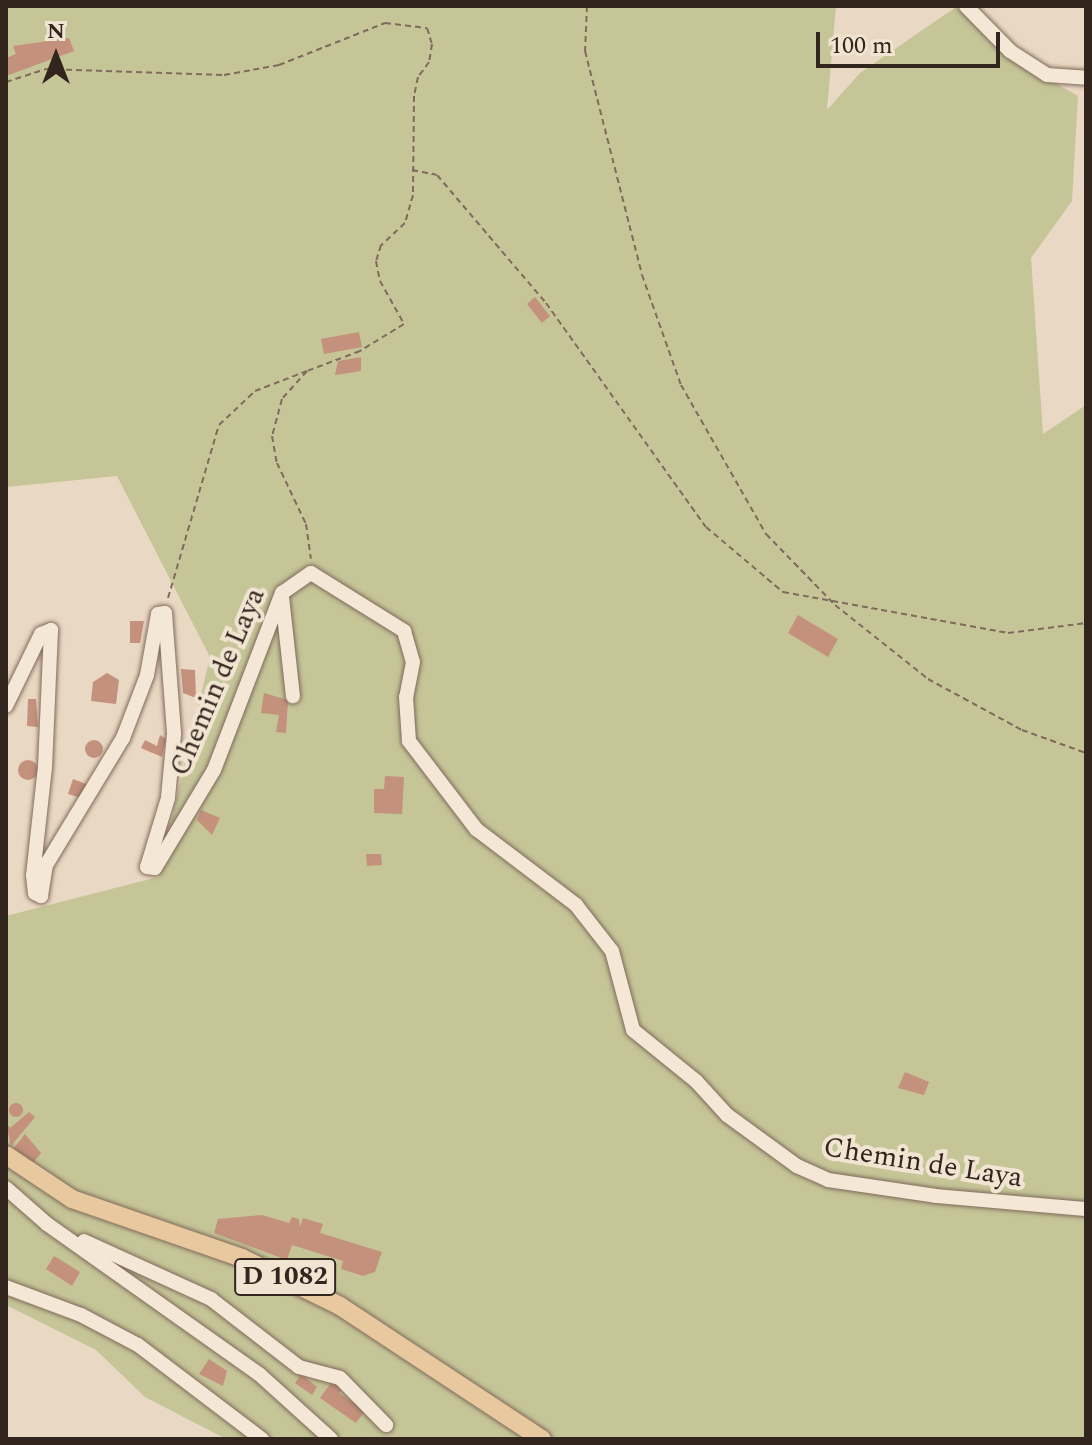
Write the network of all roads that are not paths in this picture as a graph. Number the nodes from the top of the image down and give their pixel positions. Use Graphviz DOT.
graph roads {
  1 [pos="966,6"];
  2 [pos="1086,78"];
  3 [pos="282,593"];
  4 [pos="293,696"];
  5 [pos="6,706"];
  6 [pos="6,1155"];
  7 [pos="6,1188"];
  8 [pos="1086,1209"];
  9 [pos="57,1231"];
  10 [pos="6,1287"];
  11 [pos="386,1425"];
  12 [pos="262,1439"];
  13 [pos="331,1439"];
  14 [pos="542,1439"];
  1 -- 2 [label="street"];
  3 -- 4 [label="street"];
  3 -- 5 [label="street, Chemin de Laya"];
  3 -- 8 [label="street, Chemin de Laya"];
  6 -- 14 [label="main road, D 1082"];
  7 -- 9 [label="street"];
  9 -- 11 [label="street"];
  9 -- 13 [label="street"];
  10 -- 12 [label="street"];
}
